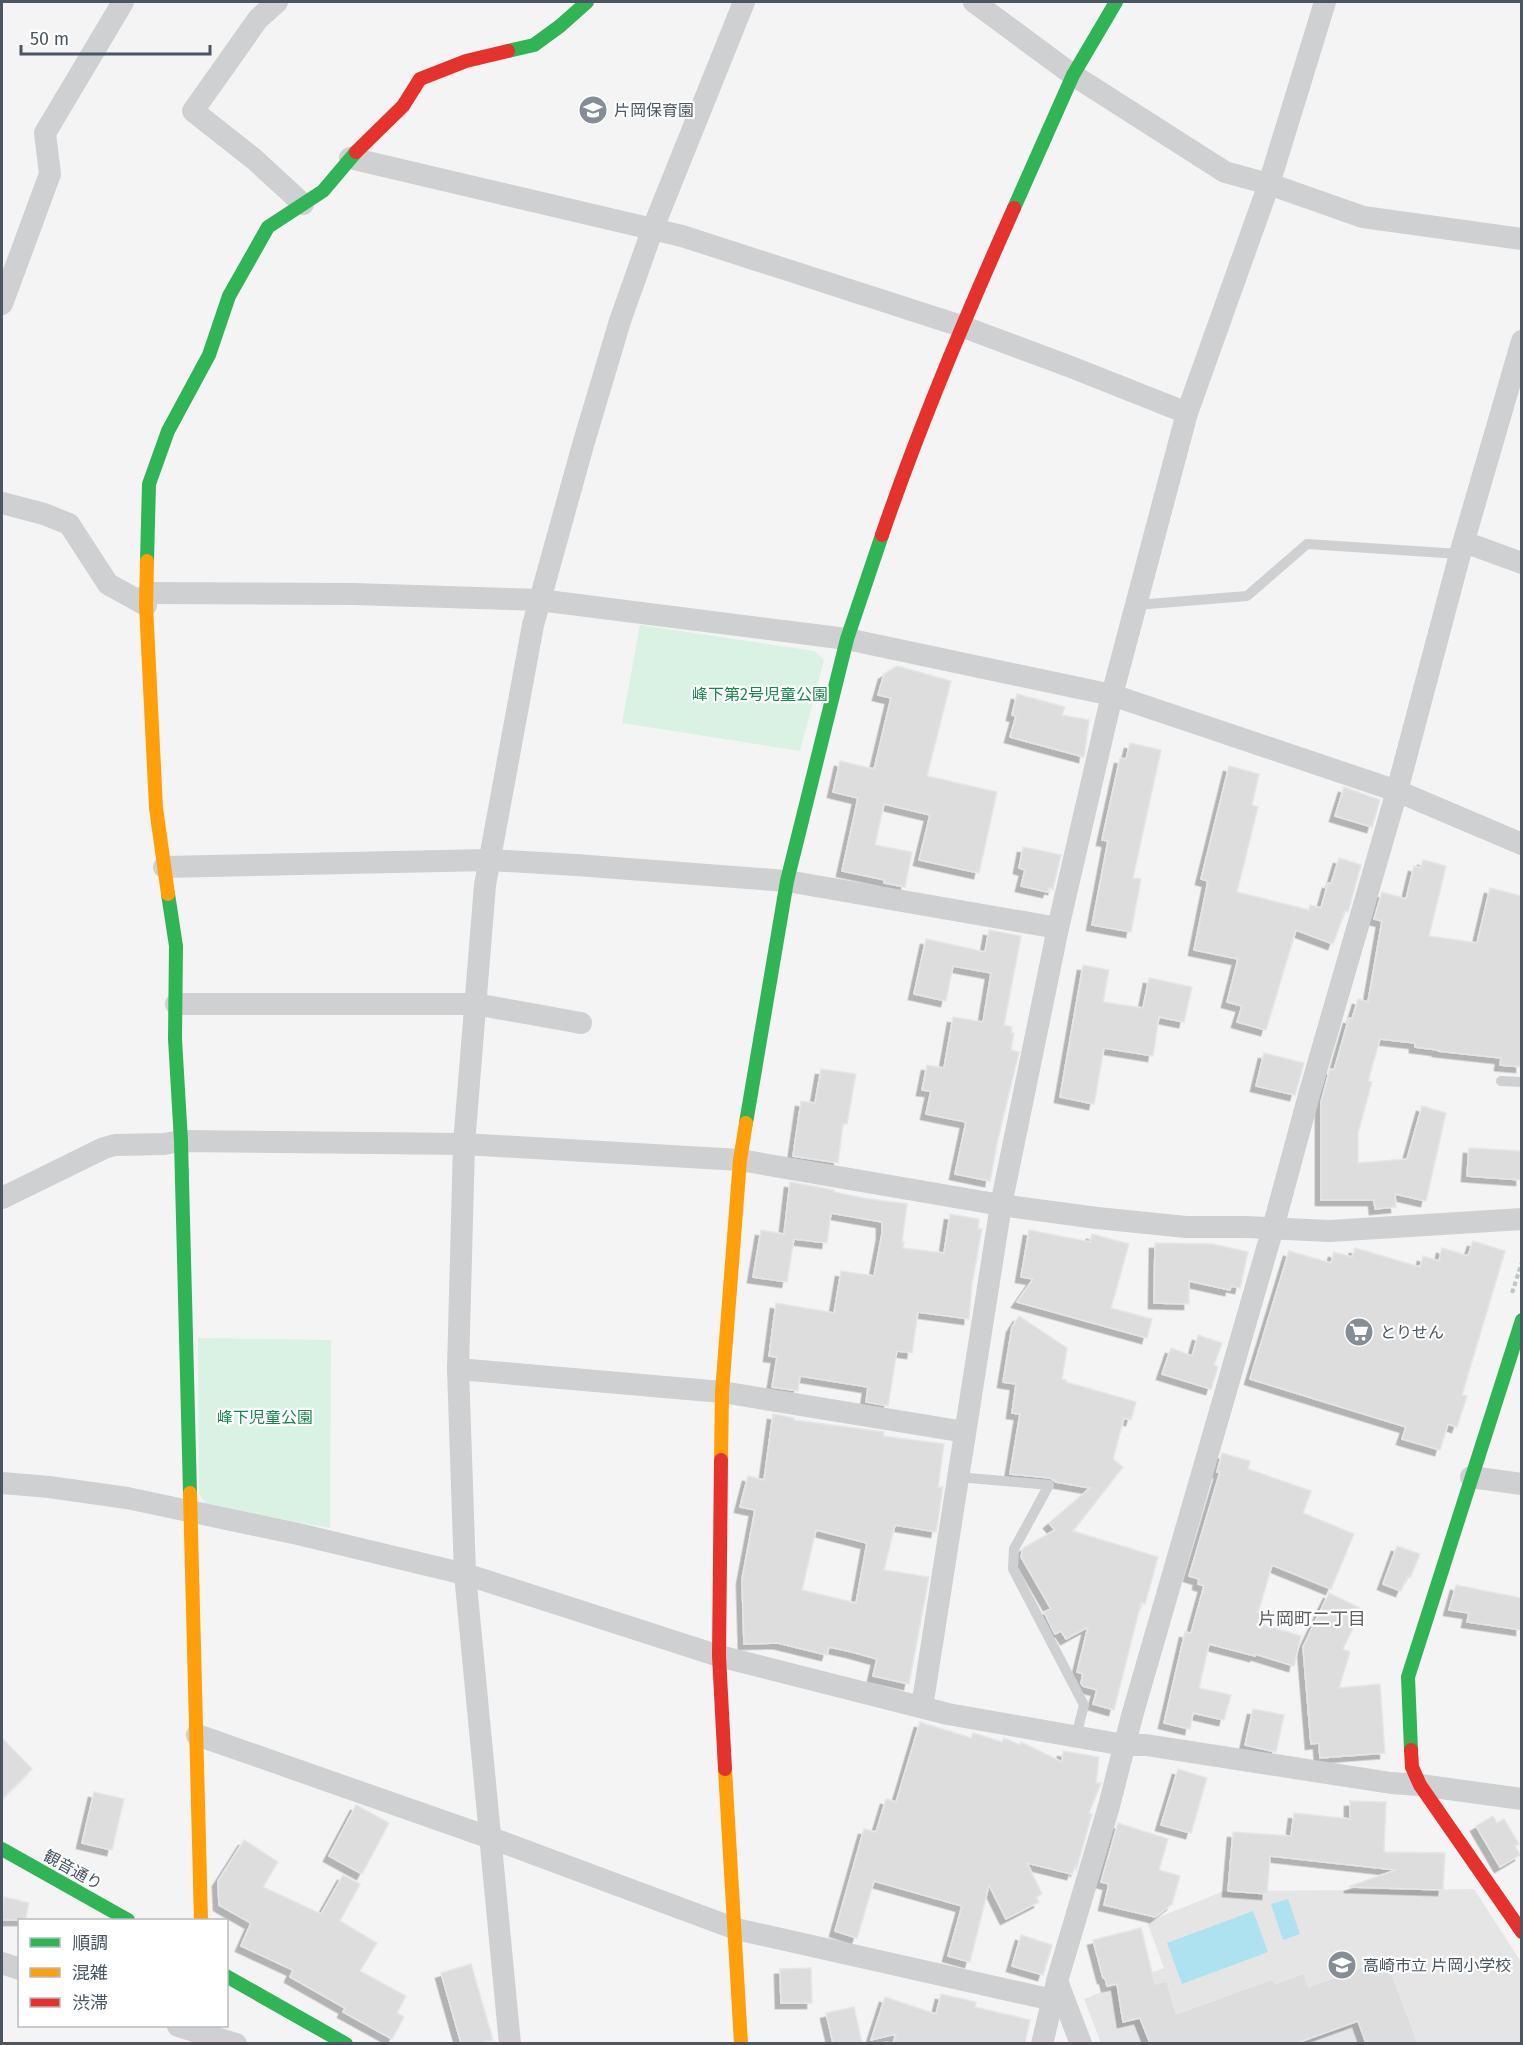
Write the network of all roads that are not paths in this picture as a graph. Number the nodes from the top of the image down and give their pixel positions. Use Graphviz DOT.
graph roads {
  1 [pos="123,2"];
  2 [pos="277,2"];
  3 [pos="587,2"];
  4 [pos="744,2"];
  5 [pos="974,2"];
  6 [pos="1116,2"];
  7 [pos="1325,2"];
  8 [pos="1073,75"];
  9 [pos="350,158"];
  10 [pos="1269,184"];
  11 [pos="303,204"];
  12 [pos="653,228"];
  13 [pos="1521,239"];
  14 [pos="2,304"];
  15 [pos="961,326"];
  16 [pos="1521,341"];
  17 [pos="1187,413"];
  18 [pos="2,503"];
  19 [pos="1462,548"];
  20 [pos="1521,563"];
  21 [pos="147,599"];
  22 [pos="539,600"];
  23 [pos="1136,605"];
  24 [pos="847,639"];
  25 [pos="1112,695"];
  26 [pos="1397,791"];
  27 [pos="1521,844"];
  28 [pos="489,860"];
  29 [pos="164,867"];
  30 [pos="788,881"];
  31 [pos="1058,928"];
  32 [pos="176,1004"];
  33 [pos="475,1004"];
  34 [pos="581,1023"];
  35 [pos="1501,1081"];
  36 [pos="1521,1082"];
  37 [pos="181,1141"];
  38 [pos="464,1144"];
  39 [pos="740,1160"];
  40 [pos="2,1197"];
  41 [pos="1001,1204"];
  42 [pos="1521,1219"];
  43 [pos="1273,1228"];
  44 [pos="1521,1320"];
  45 [pos="458,1369"];
  46 [pos="722,1392"];
  47 [pos="964,1432"];
  48 [pos="958,1477"];
  49 [pos="1471,1478"];
  50 [pos="2,1484"];
  51 [pos="1521,1484"];
  52 [pos="191,1511"];
  53 [pos="465,1574"];
  54 [pos="719,1656"];
  55 [pos="922,1707"];
  56 [pos="197,1735"];
  57 [pos="1076,1736"];
  58 [pos="1124,1745"];
  59 [pos="1420,1785"];
  60 [pos="1521,1799"];
  61 [pos="491,1838"];
  62 [pos="2,1849"];
  63 [pos="126,1919"];
  64 [pos="201,1919"];
  65 [pos="736,1929"];
  66 [pos="1521,1932"];
  67 [pos="2,1963"];
  68 [pos="18,1968"];
  69 [pos="228,1977"];
  70 [pos="1055,1991"];
  71 [pos="188,2027"];
  72 [pos="336,2042"];
  73 [pos="236,2043"];
  74 [pos="510,2043"];
  75 [pos="741,2043"];
  76 [pos="1042,2043"];
  77 [pos="1081,2043"];
  1 -- 14 [label="street"];
  2 -- 11 [label="street"];
  3 -- 9 [label="street"];
  4 -- 12 [label="street"];
  5 -- 8 [label="street"];
  6 -- 8 [label="street"];
  7 -- 10 [label="street"];
  8 -- 10 [label="street"];
  8 -- 15 [label="street"];
  9 -- 11 [label="street"];
  9 -- 12 [label="street"];
  10 -- 13 [label="street"];
  10 -- 17 [label="street"];
  11 -- 21 [label="street"];
  12 -- 15 [label="street"];
  12 -- 22 [label="street"];
  15 -- 17 [label="street"];
  15 -- 24 [label="street"];
  16 -- 19 [label="street"];
  17 -- 23 [label="street"];
  18 -- 21 [label="street"];
  19 -- 20 [label="street"];
  19 -- 23 [label="lane"];
  19 -- 26 [label="street"];
  21 -- 22 [label="street"];
  21 -- 29 [label="street"];
  22 -- 24 [label="street"];
  22 -- 28 [label="street"];
  23 -- 25 [label="street"];
  24 -- 25 [label="street"];
  24 -- 30 [label="street"];
  25 -- 26 [label="street"];
  25 -- 31 [label="street"];
  26 -- 27 [label="street"];
  26 -- 43 [label="street"];
  28 -- 29 [label="street"];
  28 -- 30 [label="street"];
  28 -- 33 [label="street"];
  29 -- 32 [label="street"];
  30 -- 31 [label="street"];
  30 -- 39 [label="street"];
  31 -- 41 [label="street"];
  32 -- 33 [label="street"];
  32 -- 37 [label="street"];
  33 -- 34 [label="street"];
  33 -- 38 [label="street"];
  35 -- 36 [label="lane"];
  37 -- 38 [label="street"];
  37 -- 40 [label="street"];
  37 -- 52 [label="street"];
  38 -- 39 [label="street"];
  38 -- 45 [label="street"];
  39 -- 41 [label="street"];
  39 -- 46 [label="street"];
  41 -- 43 [label="street"];
  41 -- 47 [label="street"];
  42 -- 43 [label="street"];
  43 -- 58 [label="street"];
  44 -- 49 [label="street"];
  45 -- 46 [label="street"];
  45 -- 53 [label="street"];
  46 -- 47 [label="street"];
  46 -- 54 [label="street"];
  47 -- 48 [label="street"];
  48 -- 55 [label="street"];
  48 -- 57 [label="lane"];
  49 -- 51 [label="street"];
  49 -- 59 [label="street"];
  50 -- 52 [label="street"];
  52 -- 53 [label="street"];
  52 -- 56 [label="street"];
  53 -- 54 [label="street"];
  53 -- 61 [label="street"];
  54 -- 55 [label="street"];
  54 -- 65 [label="street"];
  55 -- 57 [label="street"];
  56 -- 61 [label="street"];
  56 -- 64 [label="street"];
  57 -- 58 [label="street"];
  58 -- 59 [label="street"];
  58 -- 70 [label="street"];
  59 -- 60 [label="street"];
  59 -- 66 [label="street"];
  61 -- 65 [label="street"];
  61 -- 74 [label="street"];
  62 -- 63 [label="street, 観音通り"];
  65 -- 70 [label="street"];
  65 -- 75 [label="street"];
  67 -- 68 [label="street"];
  69 -- 72 [label="street"];
  70 -- 76 [label="street"];
  70 -- 77 [label="street"];
  71 -- 73 [label="street"];
}
